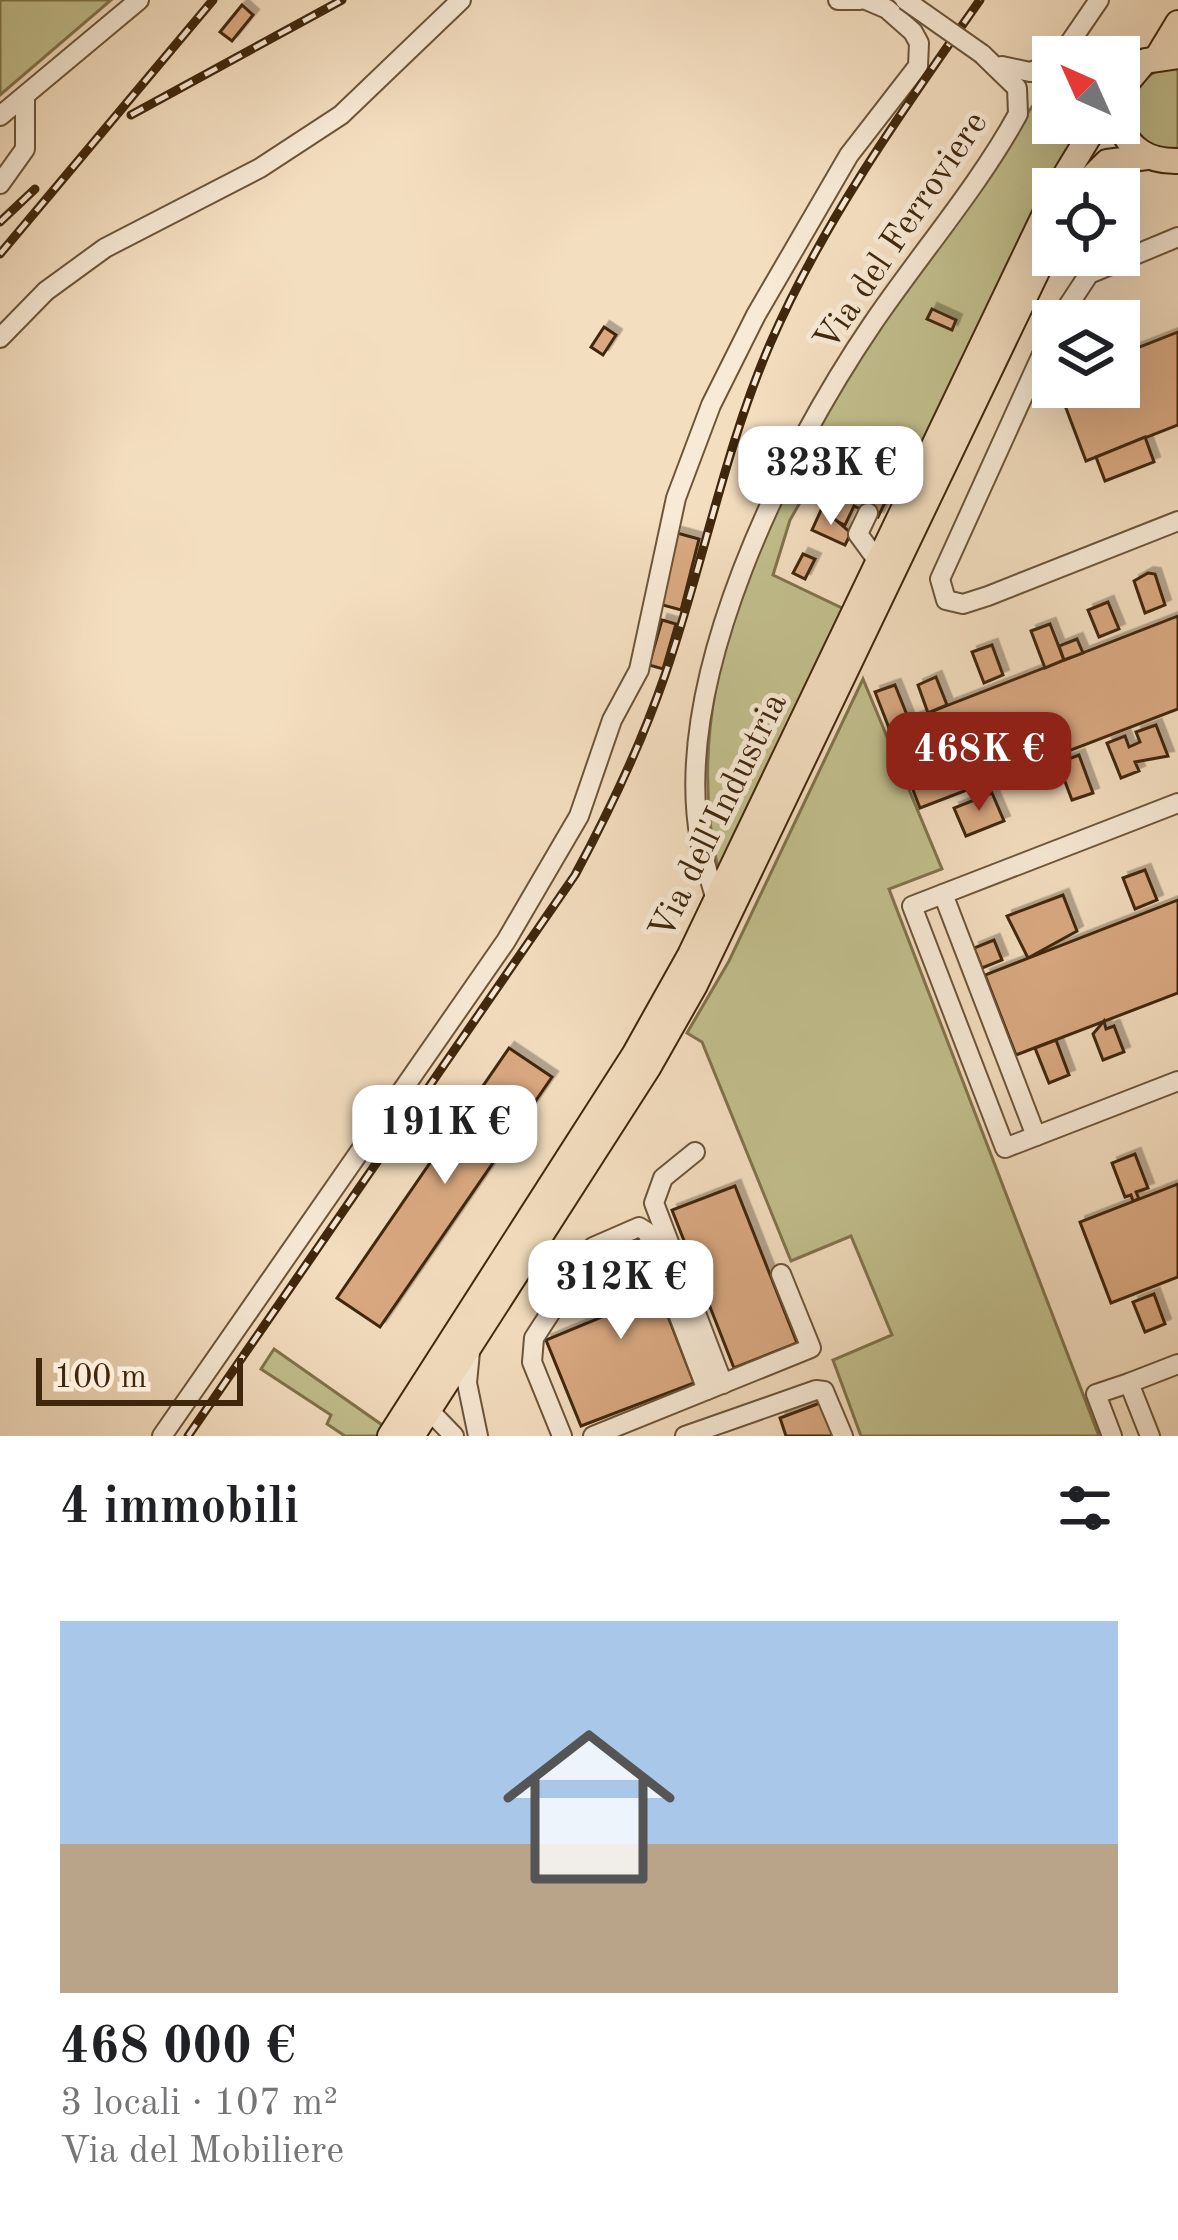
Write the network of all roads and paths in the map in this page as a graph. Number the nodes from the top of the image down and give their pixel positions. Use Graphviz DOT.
graph roads {
  1 [pos="139,0"];
  2 [pos="461,0"];
  3 [pos="838,0"];
  4 [pos="863,0"];
  5 [pos="904,0"];
  6 [pos="1099,0"];
  7 [pos="1178,23"];
  8 [pos="1074,36"];
  9 [pos="1168,56"];
  10 [pos="990,59"];
  11 [pos="1140,67"];
  12 [pos="1032,71"];
  13 [pos="25,98"];
  14 [pos="0,116"];
  15 [pos="1131,144"];
  16 [pos="1147,157"];
  17 [pos="1178,161"];
  18 [pos="1102,168"];
  19 [pos="0,184"];
  20 [pos="1178,237"];
  21 [pos="1032,240"];
  22 [pos="1035,276"];
  23 [pos="1072,300"];
  24 [pos="0,338"];
  25 [pos="1032,376"];
  26 [pos="922,464"];
  27 [pos="880,488"];
  28 [pos="868,513"];
  29 [pos="1178,521"];
  30 [pos="877,560"];
  31 [pos="1178,803"];
  32 [pos="943,894"];
  33 [pos="716,901"];
  34 [pos="1178,1081"];
  35 [pos="1036,1136"];
  36 [pos="694,1152"];
  37 [pos="781,1274"];
  38 [pos="471,1344"];
  39 [pos="1178,1364"];
  40 [pos="1129,1383"];
  41 [pos="715,1387"];
  42 [pos="427,1401"];
  43 [pos="476,1430"];
  44 [pos="162,1436"];
  45 [pos="390,1436"];
  46 [pos="412,1436"];
  47 [pos="454,1436"];
  48 [pos="562,1436"];
  49 [pos="593,1436"];
  50 [pos="685,1436"];
  51 [pos="843,1436"];
  52 [pos="1112,1436"];
  53 [pos="1150,1436"];
  1 -- 13 [label="street"];
  2 -- 24 [label="street"];
  3 -- 4 [label="street"];
  4 -- 44 [label="street"];
  5 -- 10 [label="street, bridge"];
  6 -- 8 [label="street"];
  7 -- 9 [label="main road"];
  9 -- 11 [label="main road"];
  10 -- 12 [label="street, Via del Ferroviere"];
  10 -- 33 [label="street, Via del Ferroviere"];
  13 -- 14 [label="street"];
  13 -- 19 [label="street"];
  15 -- 16 [label="main road"];
  16 -- 17 [label="main road"];
  16 -- 18 [label="main road"];
  20 -- 23 [label="street"];
  21 -- 26 [label="main road, Via dell'Industria"];
  22 -- 38 [label="main road, Via dell'Industria"];
  25 -- 29 [label="street"];
  26 -- 27 [label="street"];
  26 -- 30 [label="main road, Via dell'Industria"];
  28 -- 30 [label="street"];
  30 -- 33 [label="main road, Via dell'Industria"];
  31 -- 32 [label="street"];
  32 -- 35 [label="street"];
  32 -- 35 [label="street"];
  33 -- 42 [label="main road, Via dell'Industria"];
  34 -- 35 [label="street"];
  36 -- 41 [label="street"];
  37 -- 41 [label="street"];
  38 -- 42 [label="main road, Via dell'Industria"];
  38 -- 43 [label="street"];
  39 -- 40 [label="street"];
  40 -- 52 [label="street"];
  40 -- 53 [label="street"];
  41 -- 48 [label="street"];
  41 -- 49 [label="street"];
  42 -- 43 [label="street"];
  42 -- 45 [label="main road, Via dell'Industria"];
  42 -- 46 [label="main road, Via dell'Industria"];
  42 -- 47 [label="street"];
  50 -- 51 [label="street"];
}
